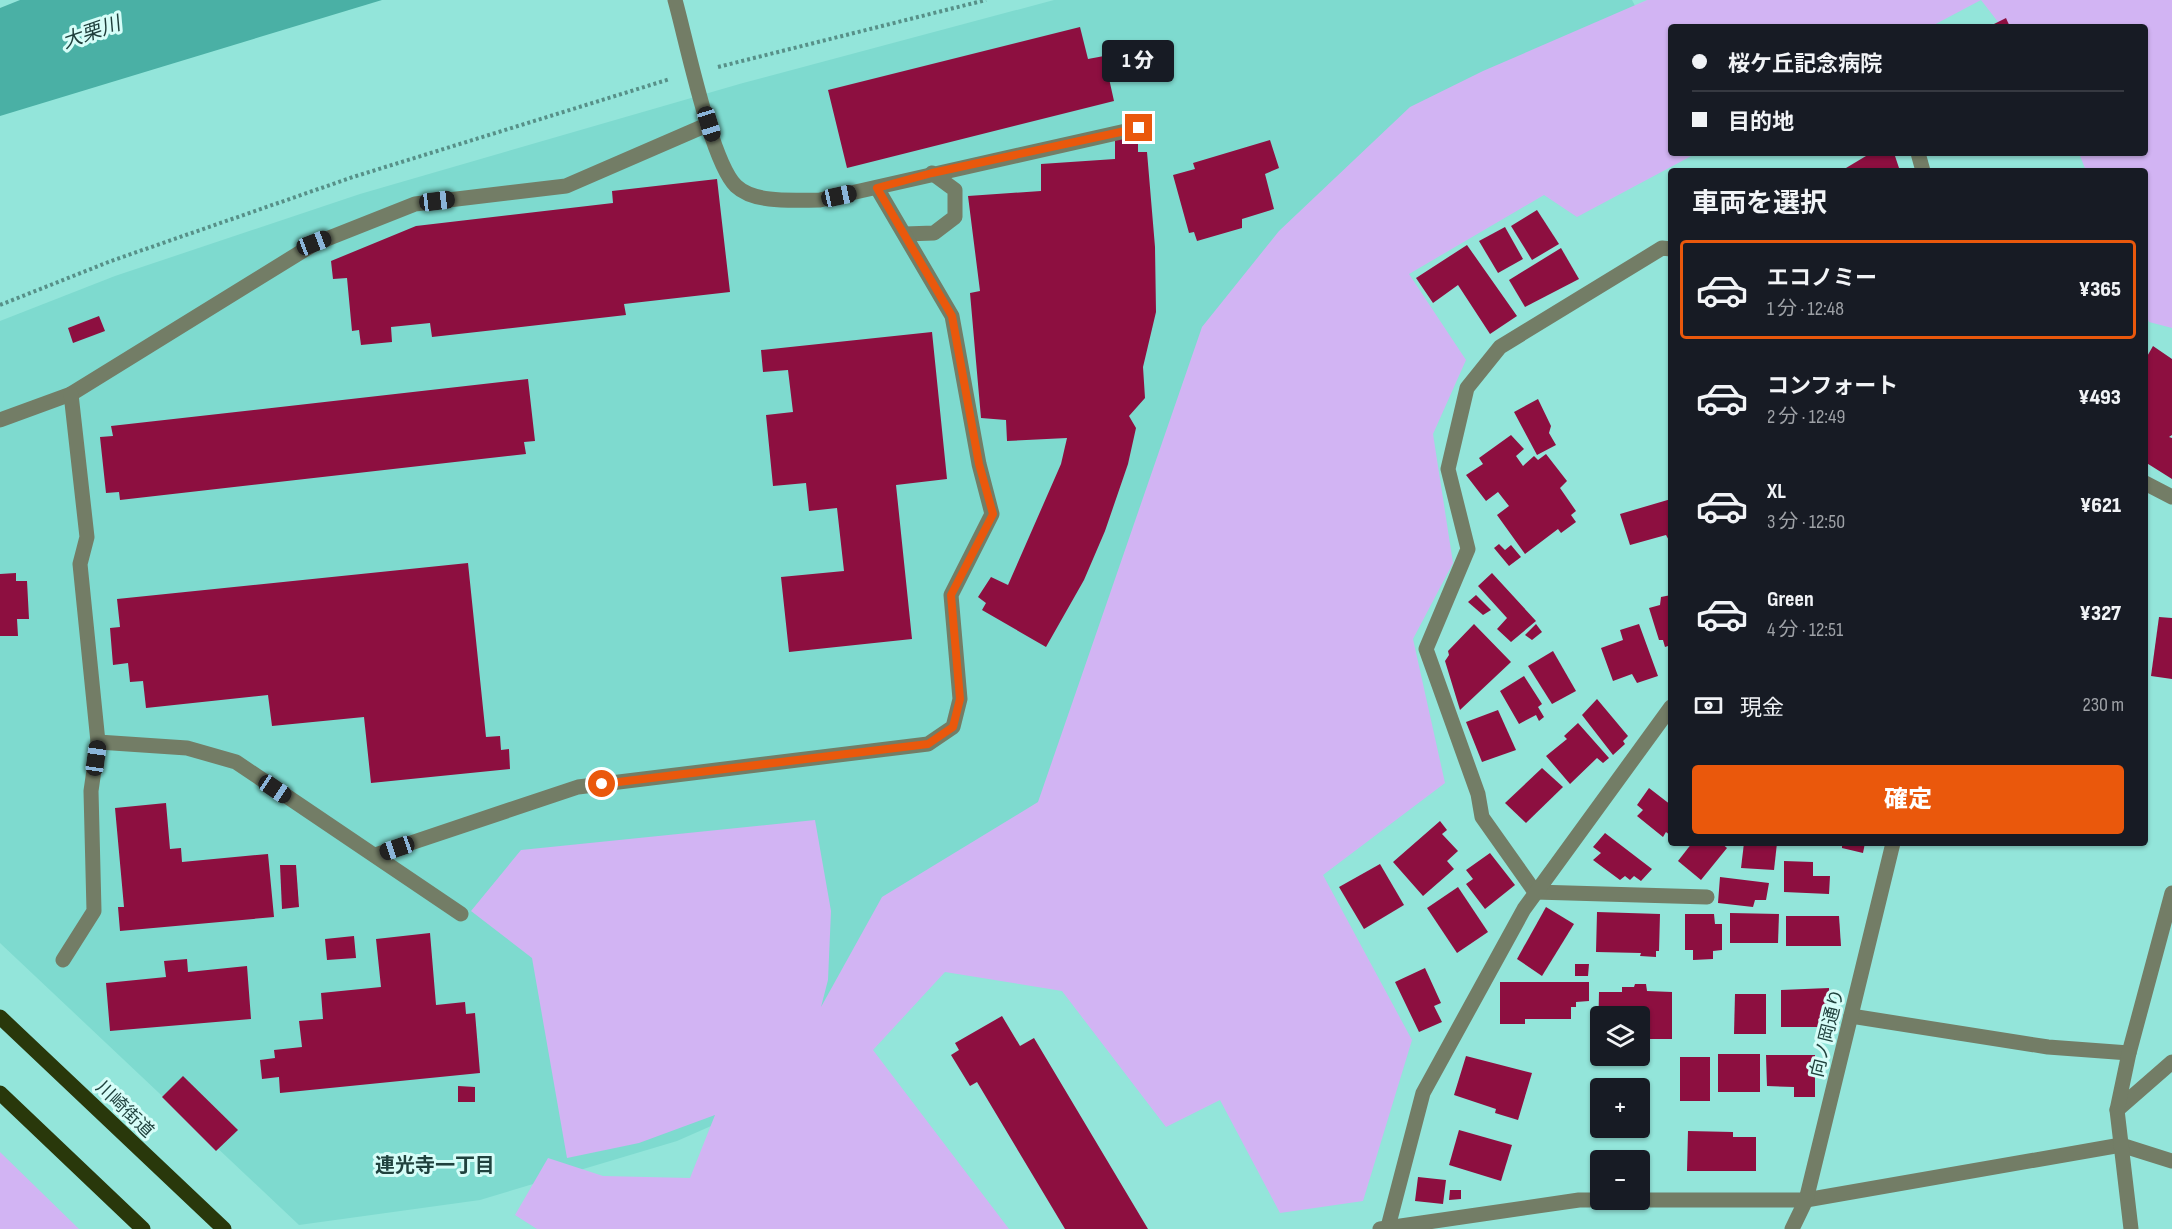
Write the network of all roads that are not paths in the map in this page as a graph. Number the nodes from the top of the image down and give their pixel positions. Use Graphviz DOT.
graph roads {
  1 [pos="675,0"];
  2 [pos="709,124"];
  3 [pos="1139,128"];
  4 [pos="932,173"];
  5 [pos="877,188"];
  6 [pos="905,234"];
  7 [pos="1668,249"];
  8 [pos="71,394"];
  9 [pos="0,420"];
  10 [pos="2148,485"];
  11 [pos="2172,497"];
  12 [pos="1668,711"];
  13 [pos="98,742"];
  14 [pos="1892,846"];
  15 [pos="375,855"];
  16 [pos="1535,892"];
  17 [pos="2172,893"];
  18 [pos="1707,897"];
  19 [pos="461,914"];
  20 [pos="63,960"];
  21 [pos="1851,1016"];
  22 [pos="0,1017"];
  23 [pos="2129,1053"];
  24 [pos="2172,1062"];
  25 [pos="0,1093"];
  26 [pos="2117,1110"];
  27 [pos="2121,1145"];
  28 [pos="2172,1161"];
  29 [pos="1590,1200"];
  30 [pos="1650,1200"];
  31 [pos="1806,1200"];
  32 [pos="1384,1228"];
  33 [pos="143,1229"];
  34 [pos="224,1229"];
  35 [pos="1792,1229"];
  36 [pos="2131,1229"];
  1 -- 2 [label="street"];
  2 -- 5 [label="street"];
  2 -- 8 [label="street"];
  3 -- 4 [label="street"];
  4 -- 5 [label="street"];
  4 -- 6 [label="street"];
  5 -- 6 [label="street"];
  6 -- 15 [label="street"];
  7 -- 16 [label="street"];
  8 -- 9 [label="street"];
  8 -- 13 [label="street"];
  10 -- 11 [label="street"];
  12 -- 16 [label="street"];
  13 -- 15 [label="street"];
  13 -- 20 [label="street"];
  14 -- 21 [label="street, 向ノ岡通り"];
  15 -- 19 [label="street"];
  16 -- 18 [label="street"];
  16 -- 32 [label="street"];
  17 -- 23 [label="street"];
  21 -- 23 [label="street"];
  21 -- 31 [label="street, 向ノ岡通り"];
  22 -- 34 [label="main road, 川崎街道"];
  23 -- 26 [label="street"];
  24 -- 26 [label="street"];
  25 -- 33 [label="main road"];
  26 -- 27 [label="street"];
  27 -- 28 [label="street"];
  27 -- 31 [label="street"];
  27 -- 36 [label="street"];
  29 -- 32 [label="street"];
  30 -- 31 [label="street"];
  31 -- 35 [label="street, 向ノ岡通り"];
}
